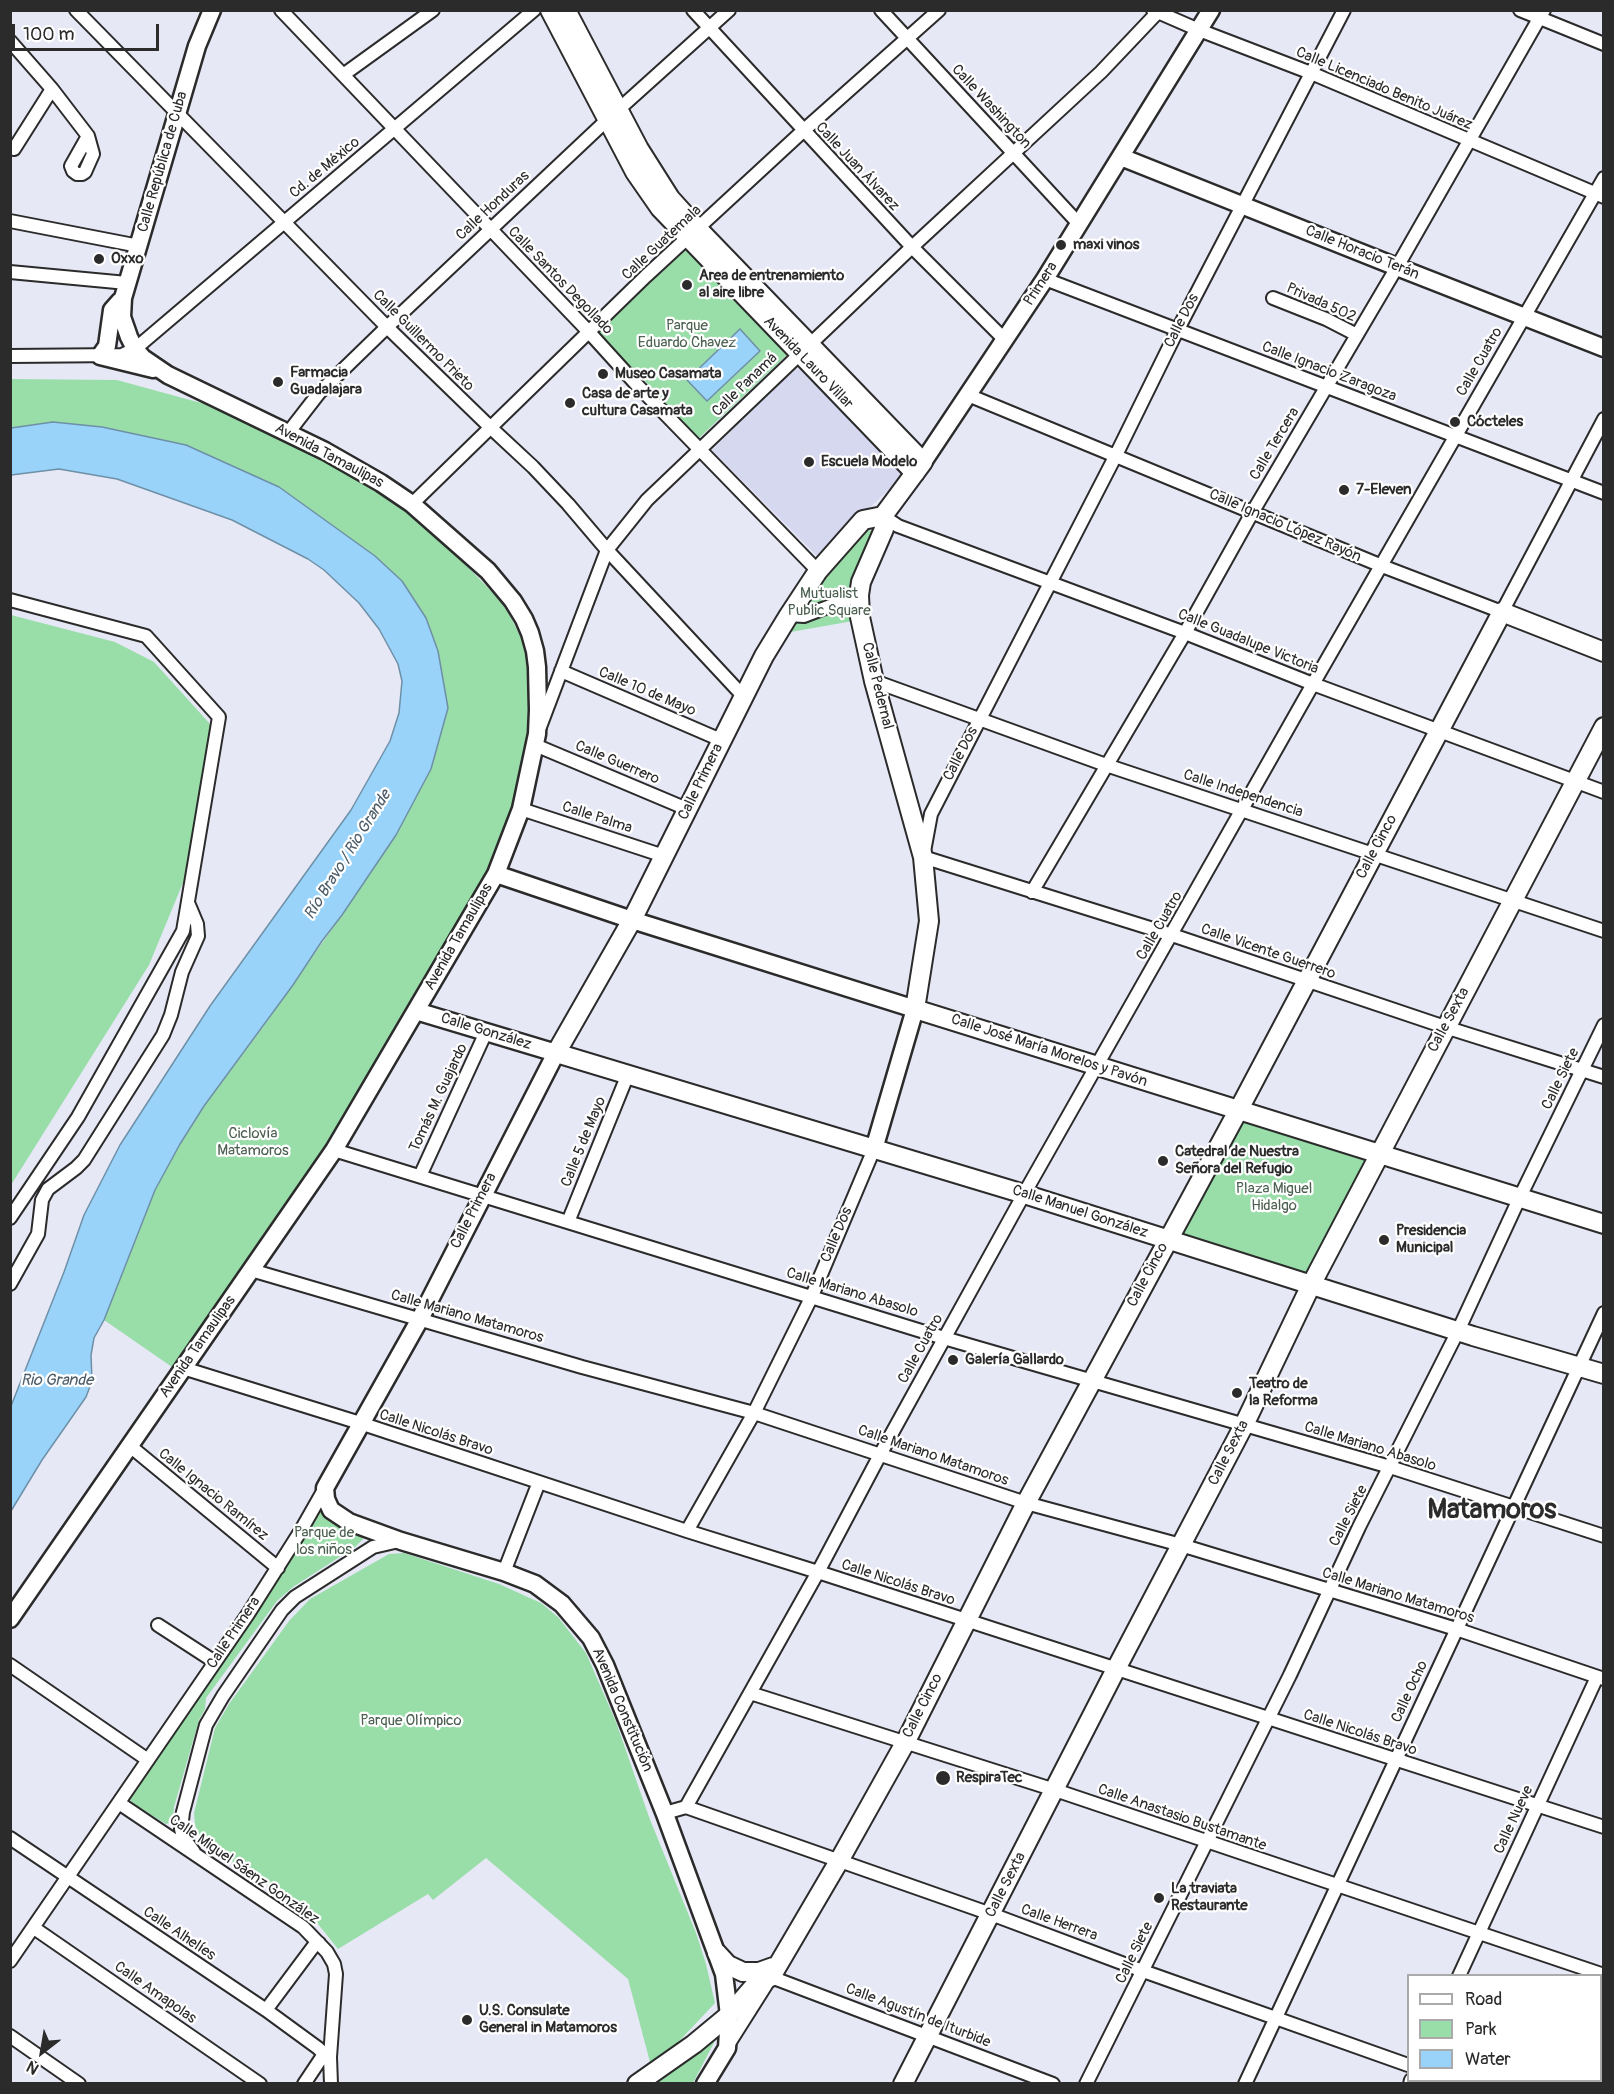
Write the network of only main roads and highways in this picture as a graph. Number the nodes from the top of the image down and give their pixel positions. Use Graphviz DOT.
graph roads {
  1 [pos="550,10"];
  2 [pos="566,10"];
  3 [pos="613,115"];
  4 [pos="919,468"];
  5 [pos="883,516"];
  6 [pos="1502,612"];
  7 [pos="1604,652"];
  8 [pos="1604,727"];
  9 [pos="923,857"];
  10 [pos="915,1009"];
  11 [pos="556,1053"];
  12 [pos="1238,1111"];
  13 [pos="1378,1155"];
  14 [pos="1604,1224"];
  15 [pos="1167,1240"];
  16 [pos="1311,1285"];
  17 [pos="1604,1374"];
  18 [pos="717,1953"];
  19 [pos="769,1971"];
  20 [pos="637,2084"];
  21 [pos="903,2084"];
  1 -- 3 [label="main road, Avenida Lauro Villar"];
  2 -- 3 [label="main road, Avenida Lauro Villar"];
  3 -- 4 [label="main road, Avenida Lauro Villar"];
  4 -- 5 [label="main road, Calle Primera"];
  5 -- 9 [label="main road, Calle Pedernal"];
  5 -- 11 [label="main road, Calle Primera"];
  6 -- 7 [label="main road, Calle Ignacio López Rayón"];
  6 -- 12 [label="main road, Calle Cinco"];
  8 -- 13 [label="main road, Calle Sexta"];
  9 -- 10 [label="main road, Calle Dos"];
  10 -- 12 [label="main road, Calle José María Morelos y Pavón"];
  11 -- 15 [label="main road, Calle Manuel González"];
  12 -- 13 [label="main road, Calle José María Morelos y Pavón"];
  12 -- 15 [label="main road, Calle Cinco"];
  13 -- 14 [label="main road, Calle José María Morelos y Pavón"];
  13 -- 16 [label="main road, Calle Sexta"];
  15 -- 16 [label="main road, Calle Manuel González"];
  15 -- 19 [label="main road, Calle Cinco"];
  16 -- 17 [label="main road, Calle Manuel González"];
  16 -- 21 [label="main road, Calle Sexta"];
  18 -- 19 [label="main road"];
  19 -- 20 [label="main road, Calle Cinco"];
}
